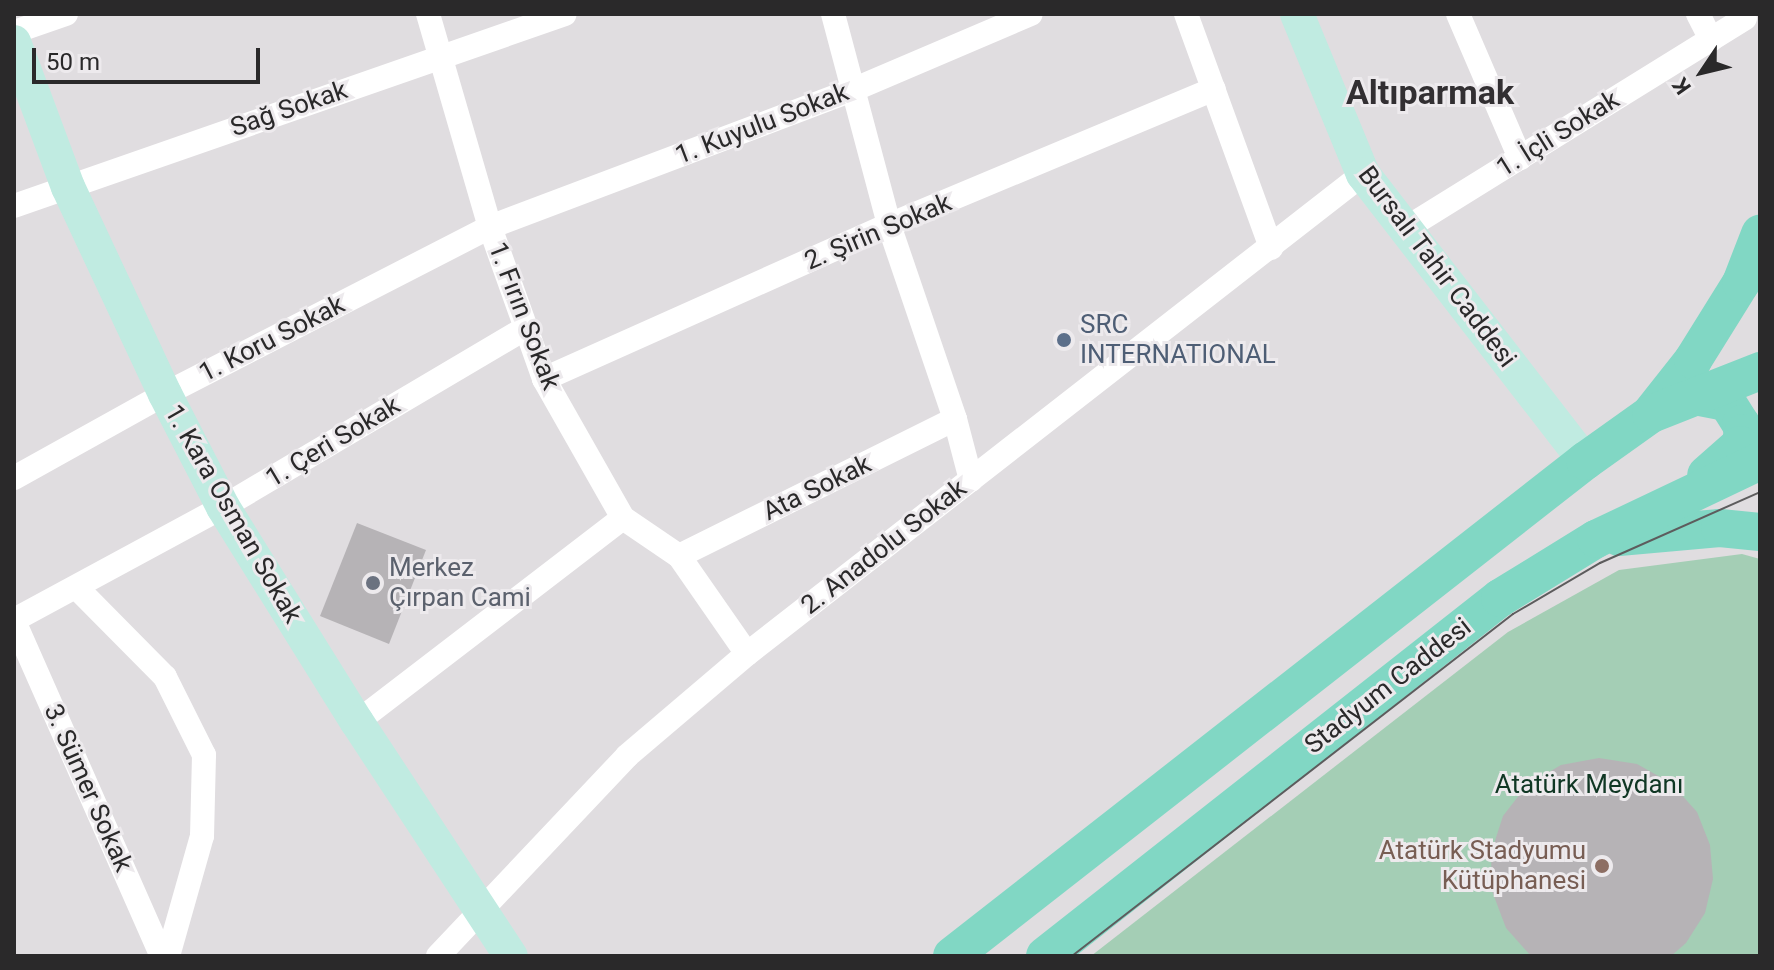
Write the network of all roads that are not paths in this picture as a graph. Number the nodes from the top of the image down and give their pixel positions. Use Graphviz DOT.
graph roads {
  1 [pos="66,14"];
  2 [pos="428,14"];
  3 [pos="565,14"];
  4 [pos="833,14"];
  5 [pos="1031,14"];
  6 [pos="1186,14"];
  7 [pos="1297,14"];
  8 [pos="1458,14"];
  9 [pos="1698,14"];
  10 [pos="1745,18"];
  11 [pos="14,32"];
  12 [pos="1711,40"];
  13 [pos="14,42"];
  14 [pos="441,56"];
  15 [pos="855,89"];
  16 [pos="1214,89"];
  17 [pos="1520,158"];
  18 [pos="1363,174"];
  19 [pos="68,187"];
  20 [pos="14,206"];
  21 [pos="889,225"];
  22 [pos="490,227"];
  23 [pos="1405,229"];
  24 [pos="1760,234"];
  25 [pos="1271,248"];
  26 [pos="524,329"];
  27 [pos="1760,371"];
  28 [pos="544,379"];
  29 [pos="165,394"];
  30 [pos="1695,396"];
  31 [pos="1651,414"];
  32 [pos="955,419"];
  33 [pos="1585,461"];
  34 [pos="1760,461"];
  35 [pos="14,478"];
  36 [pos="971,480"];
  37 [pos="223,507"];
  38 [pos="1658,509"];
  39 [pos="623,518"];
  40 [pos="1760,532"];
  41 [pos="1596,539"];
  42 [pos="679,556"];
  43 [pos="77,588"];
  44 [pos="14,620"];
  45 [pos="747,654"];
  46 [pos="357,722"];
  47 [pos="480,907"];
  48 [pos="162,956"];
  49 [pos="168,956"];
  50 [pos="438,956"];
  51 [pos="511,956"];
  52 [pos="952,956"];
  53 [pos="1045,956"];
  1 -- 11 [label="street"];
  2 -- 14 [label="street, 1. Fırın Sokak"];
  3 -- 14 [label="street, Sağ Sokak"];
  4 -- 15 [label="street"];
  5 -- 15 [label="street, 1. Kuyulu Sokak"];
  6 -- 16 [label="street"];
  7 -- 18 [label="street, Bursalı Tahir Caddesi"];
  8 -- 17 [label="street"];
  9 -- 12 [label="street"];
  10 -- 12 [label="street, 1. İçli Sokak"];
  12 -- 17 [label="street, 1. İçli Sokak"];
  13 -- 19 [label="street, 1. Kara Osman Sokak"];
  14 -- 19 [label="street, Sağ Sokak"];
  14 -- 22 [label="street, 1. Fırın Sokak"];
  15 -- 21 [label="street"];
  15 -- 22 [label="street, 1. Kuyulu Sokak"];
  16 -- 21 [label="street, 2. Şirin Sokak"];
  16 -- 25 [label="street"];
  17 -- 23 [label="street, 1. İçli Sokak"];
  18 -- 23 [label="street, Bursalı Tahir Caddesi"];
  18 -- 25 [label="street, 2. Anadolu Sokak"];
  19 -- 20 [label="street, Sağ Sokak"];
  19 -- 29 [label="street, 1. Kara Osman Sokak"];
  21 -- 28 [label="street, 2. Şirin Sokak"];
  21 -- 32 [label="street"];
  22 -- 26 [label="street, 1. Fırın Sokak"];
  22 -- 29 [label="street, 1. Koru Sokak"];
  23 -- 33 [label="street, Bursalı Tahir Caddesi"];
  24 -- 31 [label="main road"];
  25 -- 36 [label="street, 2. Anadolu Sokak"];
  26 -- 28 [label="street, 1. Fırın Sokak"];
  26 -- 37 [label="street, 1. Çeri Sokak"];
  27 -- 30 [label="main road"];
  28 -- 39 [label="street, 1. Fırın Sokak"];
  29 -- 35 [label="street, 1. Koru Sokak"];
  29 -- 37 [label="street, 1. Kara Osman Sokak"];
  30 -- 31 [label="main road"];
  30 -- 38 [label="main road"];
  31 -- 33 [label="main road"];
  32 -- 36 [label="street"];
  32 -- 42 [label="street, Ata Sokak"];
  33 -- 52 [label="main road"];
  34 -- 38 [label="main road, Stadyum Caddesi"];
  36 -- 45 [label="street, 2. Anadolu Sokak"];
  37 -- 43 [label="street, 1. Çeri Sokak"];
  37 -- 46 [label="street, 1. Kara Osman Sokak"];
  38 -- 41 [label="main road, Stadyum Caddesi"];
  39 -- 42 [label="street, 1. Fırın Sokak"];
  39 -- 46 [label="street"];
  40 -- 41 [label="main road"];
  41 -- 53 [label="main road, Stadyum Caddesi"];
  42 -- 45 [label="street, 1. Fırın Sokak"];
  43 -- 44 [label="street, 1. Çeri Sokak"];
  43 -- 49 [label="street"];
  44 -- 48 [label="street, 3. Sümer Sokak"];
  45 -- 47 [label="street, 2. Anadolu Sokak"];
  46 -- 47 [label="street, 1. Kara Osman Sokak"];
  47 -- 50 [label="street, 2. Anadolu Sokak"];
  47 -- 51 [label="street, 1. Kara Osman Sokak"];
}
